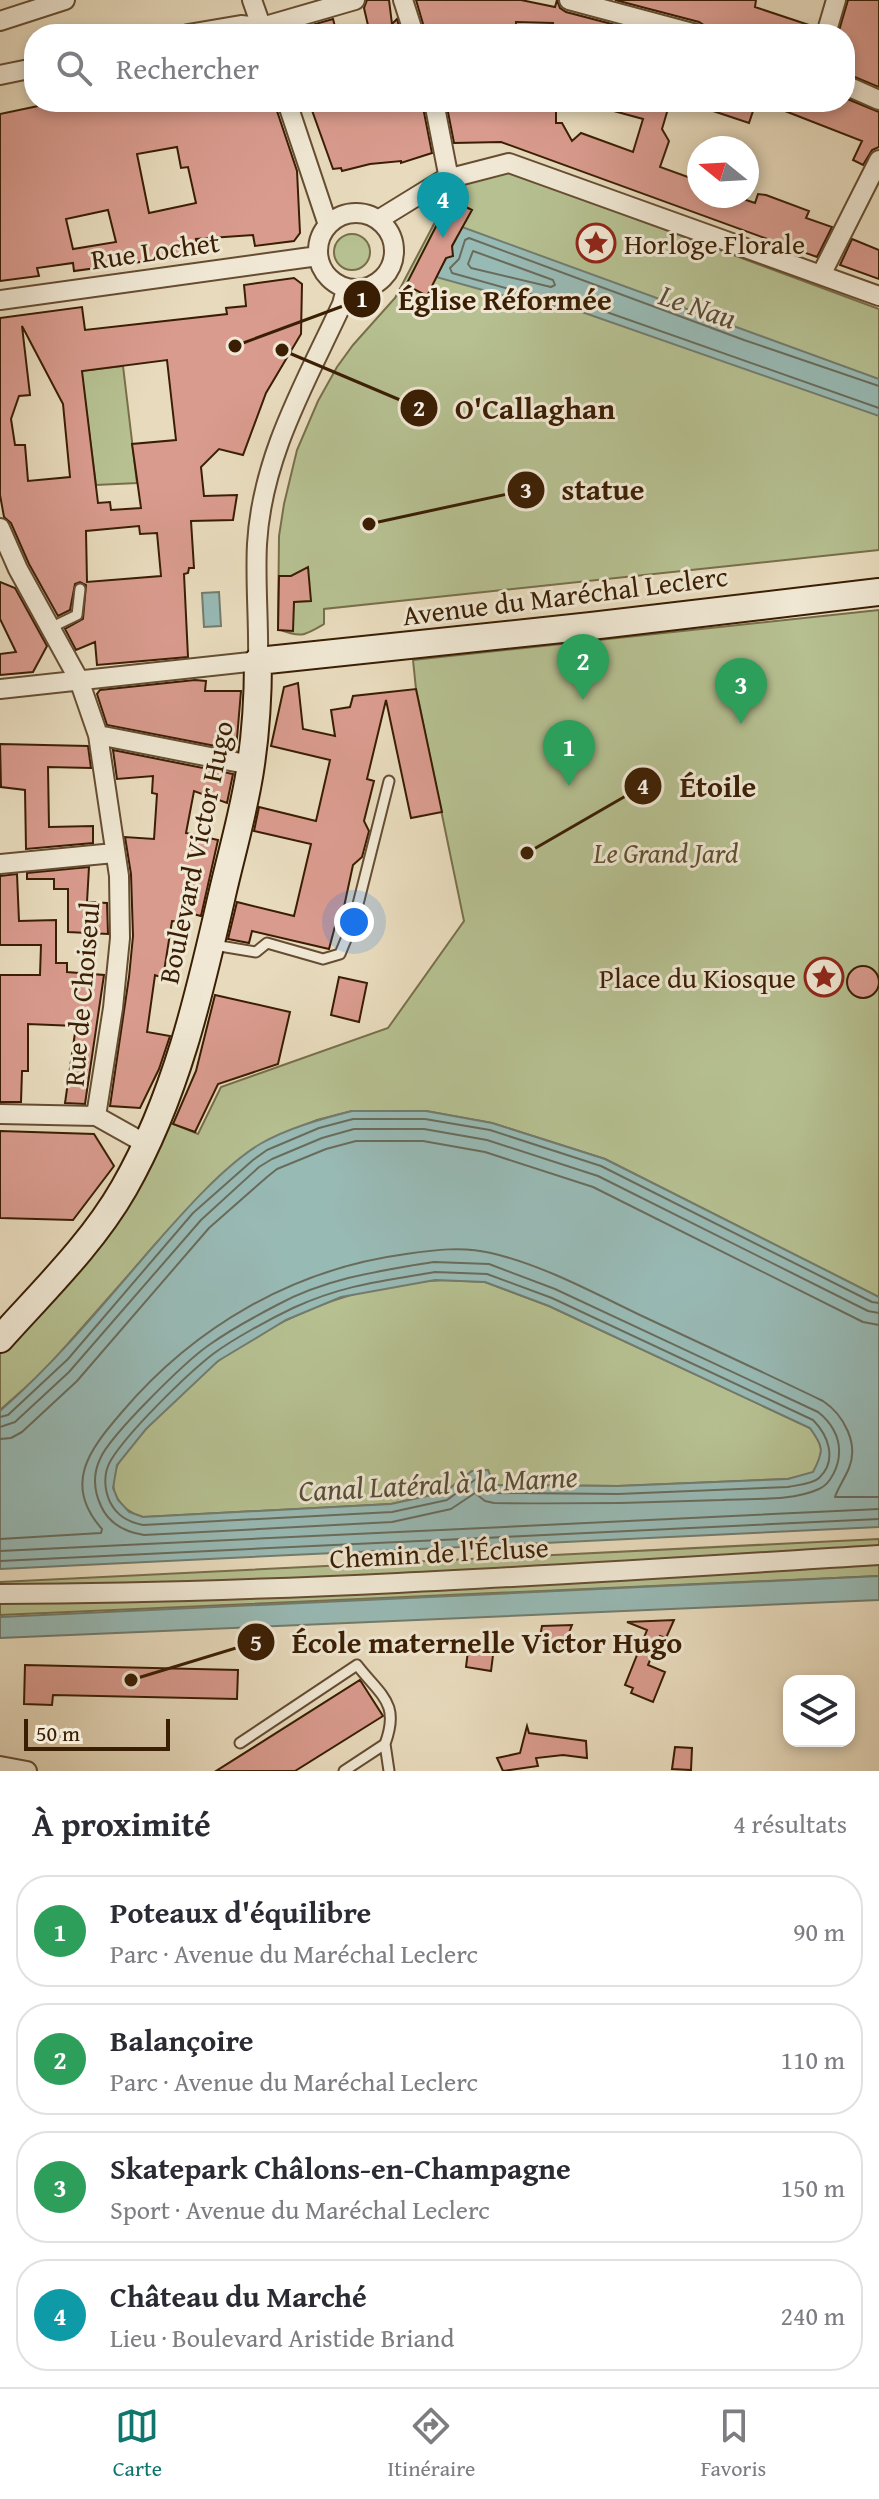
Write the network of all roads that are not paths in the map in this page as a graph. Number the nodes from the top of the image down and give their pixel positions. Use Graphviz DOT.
graph roads {
  1 [pos="65,0"];
  2 [pos="252,0"];
  3 [pos="355,0"];
  4 [pos="403,0"];
  5 [pos="569,0"];
  6 [pos="836,0"];
  7 [pos="0,21"];
  8 [pos="261,24"];
  9 [pos="281,24"];
  10 [pos="411,24"];
  11 [pos="659,24"];
  12 [pos="829,24"];
  13 [pos="24,70"];
  14 [pos="0,75"];
  15 [pos="855,89"];
  16 [pos="879,100"];
  17 [pos="290,112"];
  18 [pos="436,112"];
  19 [pos="879,160"];
  20 [pos="449,179"];
  21 [pos="378,220"];
  22 [pos="328,225"];
  23 [pos="318,256"];
  24 [pos="821,275"];
  25 [pos="346,289"];
  26 [pos="879,296"];
  27 [pos="0,300"];
  28 [pos="0,528"];
  29 [pos="9,569"];
  30 [pos="80,589"];
  31 [pos="879,592"];
  32 [pos="50,628"];
  33 [pos="258,661"];
  34 [pos="79,680"];
  35 [pos="0,689"];
  36 [pos="98,735"];
  37 [pos="251,765"];
  38 [pos="389,781"];
  39 [pos="114,853"];
  40 [pos="0,864"];
  41 [pos="211,944"];
  42 [pos="0,1114"];
  43 [pos="96,1116"];
  44 [pos="146,1144"];
  45 [pos="0,1339"];
  46 [pos="879,1555"];
  47 [pos="0,1594"];
  48 [pos="240,1743"];
  49 [pos="385,1744"];
  50 [pos="0,1766"];
  51 [pos="27,1771"];
  52 [pos="344,1771"];
  53 [pos="389,1771"];
  1 -- 7 [label="street"];
  2 -- 8 [label="street"];
  3 -- 9 [label="street"];
  4 -- 10 [label="street"];
  5 -- 11 [label="street"];
  6 -- 12 [label="street"];
  13 -- 14 [label="street"];
  15 -- 16 [label="street"];
  17 -- 22 [label="street"];
  18 -- 20 [label="street"];
  19 -- 24 [label="street"];
  20 -- 21 [label="street"];
  20 -- 24 [label="street"];
  21 -- 22 [label="street"];
  21 -- 25 [label="street"];
  22 -- 23 [label="street"];
  23 -- 25 [label="street"];
  23 -- 27 [label="street, Rue Lochet"];
  24 -- 26 [label="street"];
  25 -- 33 [label="street, Boulevard Victor Hugo"];
  28 -- 29 [label="street, Rue de Choiseul"];
  29 -- 32 [label="street, Rue de Choiseul"];
  30 -- 32 [label="lane"];
  31 -- 33 [label="main road, Avenue du Maréchal Leclerc"];
  32 -- 34 [label="street, Rue de Choiseul"];
  33 -- 34 [label="street"];
  33 -- 37 [label="main road, Boulevard Victor Hugo"];
  34 -- 35 [label="street"];
  34 -- 36 [label="street, Rue de Choiseul"];
  36 -- 37 [label="street"];
  36 -- 39 [label="street, Rue de Choiseul"];
  37 -- 41 [label="main road, Boulevard Victor Hugo"];
  38 -- 41 [label="lane"];
  39 -- 40 [label="street"];
  39 -- 43 [label="street, Rue de Choiseul"];
  41 -- 44 [label="main road, Boulevard Victor Hugo"];
  42 -- 43 [label="street"];
  43 -- 44 [label="street"];
  44 -- 45 [label="main road, Boulevard Victor Hugo"];
  46 -- 47 [label="street, Chemin de l'Écluse"];
  48 -- 49 [label="lane"];
  49 -- 52 [label="lane"];
  49 -- 53 [label="lane"];
  50 -- 51 [label="street"];
}
